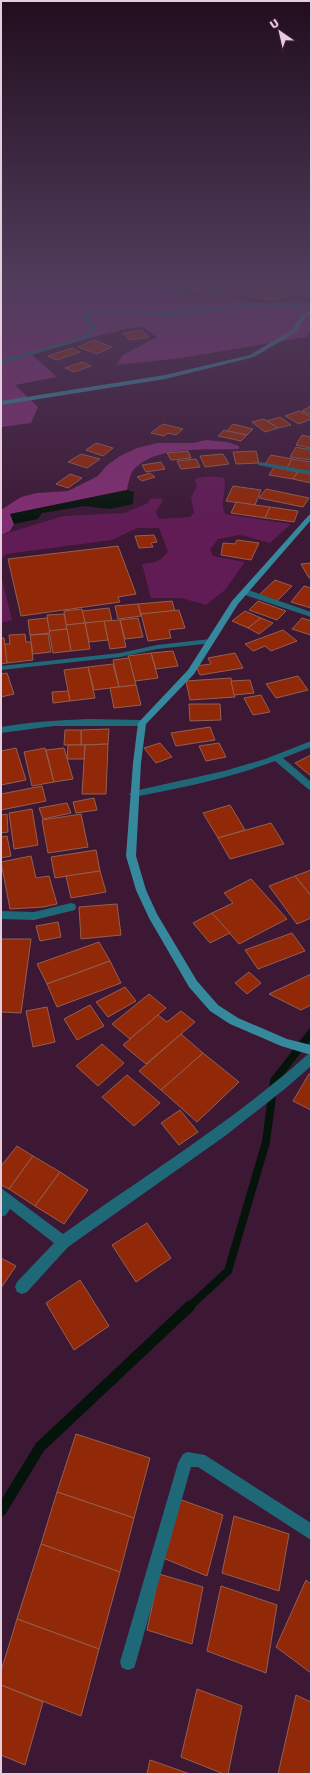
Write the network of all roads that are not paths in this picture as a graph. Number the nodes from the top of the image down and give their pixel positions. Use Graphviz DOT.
graph roads {
  1 [pos="207,367"];
  2 [pos="1,403"];
  3 [pos="260,464"];
  4 [pos="311,472"];
  5 [pos="311,516"];
  6 [pos="245,592"];
  7 [pos="311,615"];
  8 [pos="210,641"];
  9 [pos="1,668"];
  10 [pos="142,724"];
  11 [pos="1,730"];
  12 [pos="311,744"];
  13 [pos="278,758"];
  14 [pos="311,787"];
  15 [pos="134,794"];
  16 [pos="71,907"];
  17 [pos="1,915"];
  18 [pos="311,1053"];
  19 [pos="5,1197"];
  20 [pos="1,1211"];
  21 [pos="63,1242"];
  22 [pos="22,1287"];
  23 [pos="311,1532"];
  24 [pos="128,1662"];
  1 -- 2 [label="street"];
  3 -- 4 [label="street"];
  5 -- 6 [label="street"];
  6 -- 7 [label="street"];
  6 -- 8 [label="street"];
  8 -- 9 [label="street"];
  8 -- 10 [label="street"];
  10 -- 11 [label="street"];
  10 -- 15 [label="street"];
  12 -- 13 [label="street"];
  13 -- 14 [label="street"];
  13 -- 15 [label="street"];
  15 -- 18 [label="street"];
  16 -- 17 [label="street"];
  18 -- 21 [label="street"];
  19 -- 20 [label="street"];
  19 -- 21 [label="street"];
  21 -- 22 [label="street"];
  23 -- 24 [label="street"];
}
